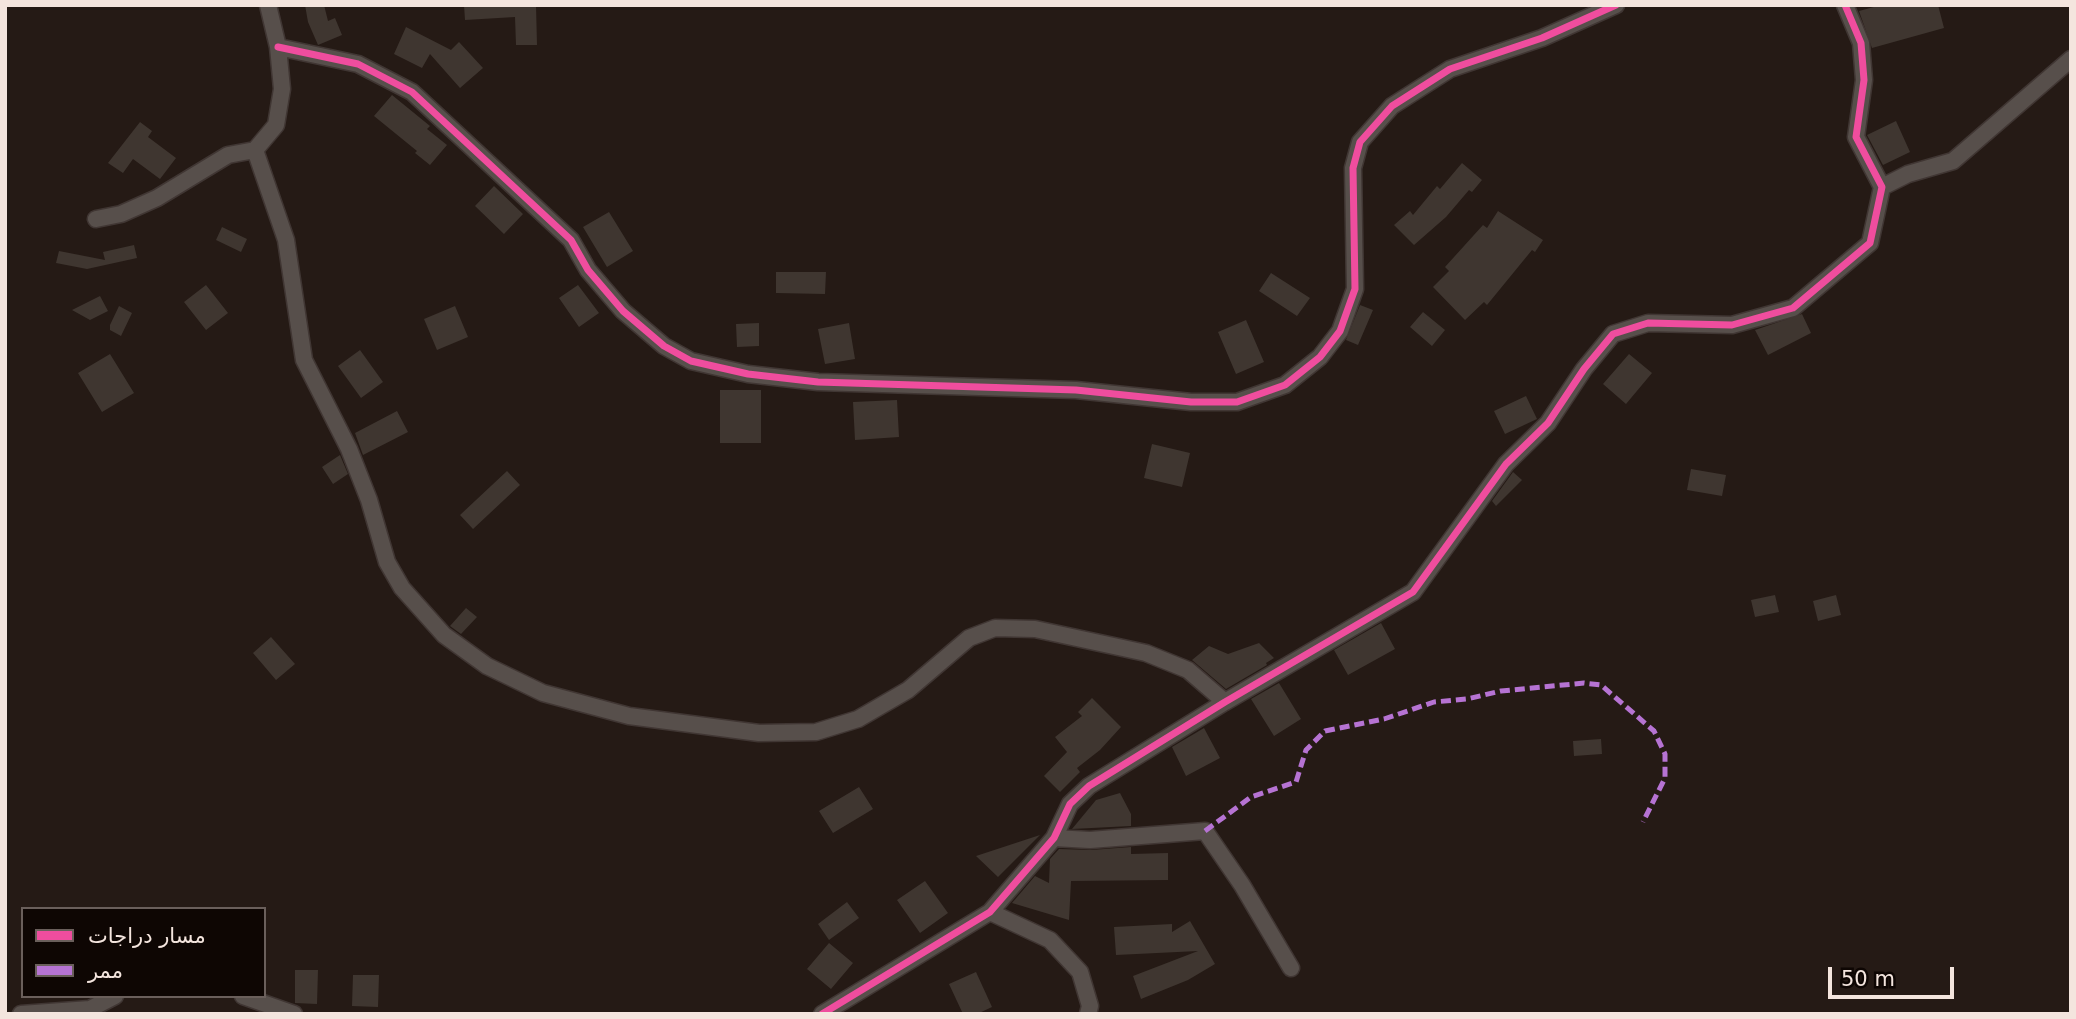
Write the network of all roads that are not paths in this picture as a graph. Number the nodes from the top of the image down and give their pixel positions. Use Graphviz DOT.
graph roads {
  1 [pos="268,5"];
  2 [pos="1616,5"];
  3 [pos="1845,5"];
  4 [pos="278,47"];
  5 [pos="2071,59"];
  6 [pos="255,150"];
  7 [pos="1882,187"];
  8 [pos="96,219"];
  9 [pos="1225,702"];
  10 [pos="1054,838"];
  11 [pos="990,912"];
  12 [pos="1291,968"];
  13 [pos="111,998"];
  14 [pos="249,998"];
  15 [pos="21,1014"];
  16 [pos="294,1014"];
  17 [pos="822,1014"];
  18 [pos="1088,1014"];
  1 -- 4 [label="street"];
  2 -- 4 [label="street"];
  3 -- 7 [label="street"];
  4 -- 6 [label="street"];
  5 -- 7 [label="street"];
  6 -- 8 [label="street"];
  6 -- 9 [label="street"];
  7 -- 9 [label="street"];
  9 -- 10 [label="street"];
  10 -- 11 [label="street"];
  10 -- 12 [label="street"];
  11 -- 17 [label="street"];
  11 -- 18 [label="street"];
  13 -- 15 [label="street"];
  14 -- 16 [label="street"];
}
